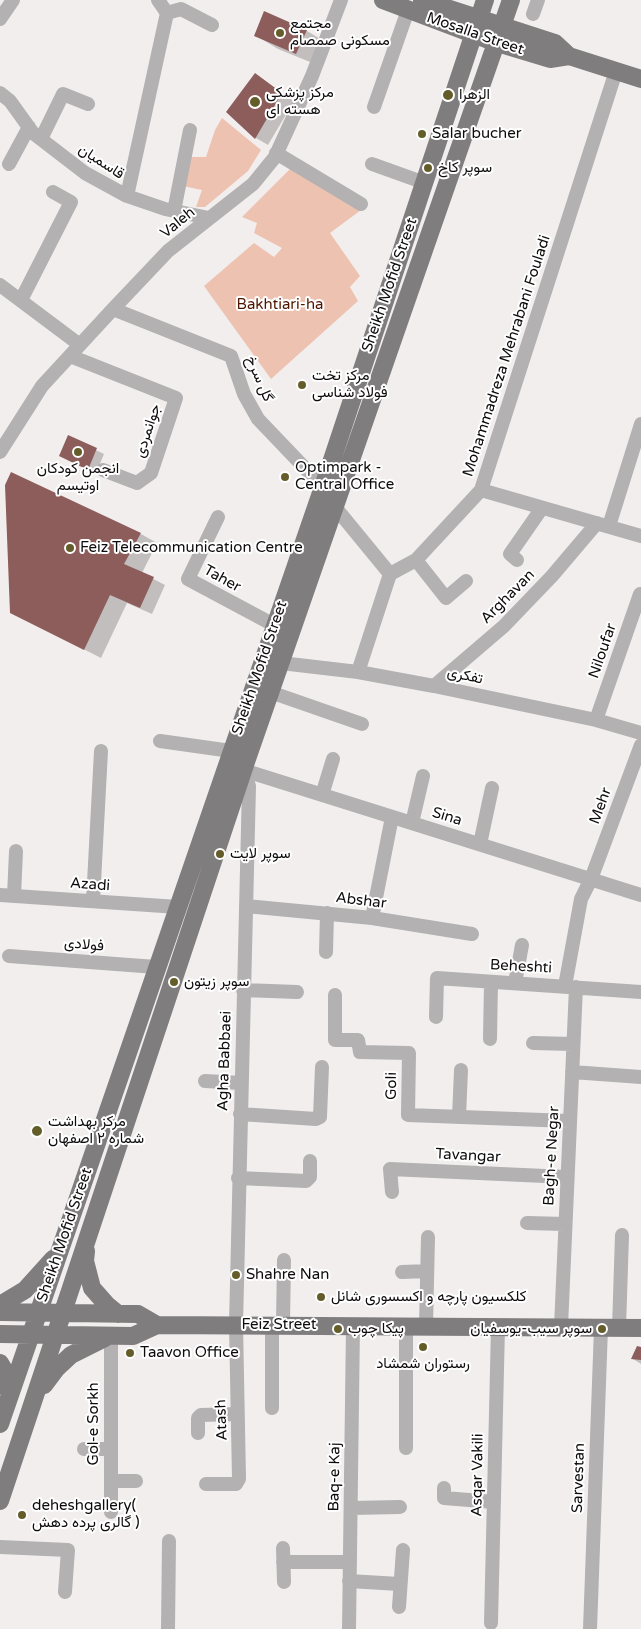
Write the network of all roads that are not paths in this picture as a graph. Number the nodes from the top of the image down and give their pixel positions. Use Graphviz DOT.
graph roads {
  1 [pos="13,0"];
  2 [pos="158,0"];
  3 [pos="341,0"];
  4 [pos="383,0"];
  5 [pos="422,0"];
  6 [pos="485,0"];
  7 [pos="511,0"];
  8 [pos="538,0"];
  9 [pos="408,10"];
  10 [pos="167,13"];
  11 [pos="534,14"];
  12 [pos="0,19"];
  13 [pos="212,25"];
  14 [pos="477,27"];
  15 [pos="500,34"];
  16 [pos="616,71"];
  17 [pos="641,79"];
  18 [pos="0,93"];
  19 [pos="88,104"];
  20 [pos="374,107"];
  21 [pos="29,126"];
  22 [pos="190,130"];
  23 [pos="41,139"];
  24 [pos="276,153"];
  25 [pos="10,164"];
  26 [pos="372,164"];
  27 [pos="424,183"];
  28 [pos="53,192"];
  29 [pos="127,196"];
  30 [pos="361,204"];
  31 [pos="174,211"];
  32 [pos="209,218"];
  33 [pos="411,225"];
  34 [pos="430,231"];
  35 [pos="399,259"];
  36 [pos="419,264"];
  37 [pos="0,284"];
  38 [pos="21,300"];
  39 [pos="113,309"];
  40 [pos="80,345"];
  41 [pos="70,356"];
  42 [pos="641,424"];
  43 [pos="0,452"];
  44 [pos="102,470"];
  45 [pos="322,487"];
  46 [pos="480,490"];
  47 [pos="335,506"];
  48 [pos="542,508"];
  49 [pos="218,517"];
  50 [pos="603,524"];
  51 [pos="641,536"];
  52 [pos="416,560"];
  53 [pos="517,560"];
  54 [pos="390,574"];
  55 [pos="466,581"];
  56 [pos="640,594"];
  57 [pos="274,625"];
  58 [pos="281,663"];
  59 [pos="358,672"];
  60 [pos="434,686"];
  61 [pos="270,692"];
  62 [pos="596,720"];
  63 [pos="362,724"];
  64 [pos="641,733"];
  65 [pos="160,741"];
  66 [pos="641,744"];
  67 [pos="100,751"];
  68 [pos="231,751"];
  69 [pos="332,760"];
  70 [pos="243,770"];
  71 [pos="423,776"];
  72 [pos="492,788"];
  73 [pos="322,795"];
  74 [pos="392,817"];
  75 [pos="412,823"];
  76 [pos="480,844"];
  77 [pos="16,851"];
  78 [pos="592,879"];
  79 [pos="7,895"];
  80 [pos="641,895"];
  81 [pos="93,901"];
  82 [pos="246,906"];
  83 [pos="178,907"];
  84 [pos="327,913"];
  85 [pos="372,918"];
  86 [pos="472,934"];
  87 [pos="522,944"];
  88 [pos="326,952"];
  89 [pos="9,956"];
  90 [pos="156,967"];
  91 [pos="491,982"];
  92 [pos="515,983"];
  93 [pos="571,986"];
  94 [pos="243,990"];
  95 [pos="297,992"];
  96 [pos="641,992"];
  97 [pos="335,995"];
  98 [pos="436,1017"];
  99 [pos="135,1027"];
  100 [pos="155,1033"];
  101 [pos="490,1039"];
  102 [pos="533,1043"];
  103 [pos="573,1044"];
  104 [pos="124,1063"];
  105 [pos="322,1067"];
  106 [pos="144,1068"];
  107 [pos="461,1070"];
  108 [pos="572,1072"];
  109 [pos="641,1076"];
  110 [pos="205,1081"];
  111 [pos="241,1083"];
  112 [pos="240,1114"];
  113 [pos="460,1117"];
  114 [pos="569,1121"];
  115 [pos="310,1161"];
  116 [pos="567,1177"];
  117 [pos="238,1178"];
  118 [pos="392,1192"];
  119 [pos="526,1223"];
  120 [pos="565,1224"];
  121 [pos="88,1232"];
  122 [pos="622,1235"];
  123 [pos="428,1237"];
  124 [pos="61,1249"];
  125 [pos="284,1260"];
  126 [pos="428,1271"];
  127 [pos="402,1272"];
  128 [pos="0,1305"];
  129 [pos="0,1312"];
  130 [pos="38,1312"];
  131 [pos="63,1312"];
  132 [pos="118,1314"];
  133 [pos="236,1324"];
  134 [pos="277,1324"];
  135 [pos="157,1325"];
  136 [pos="353,1325"];
  137 [pos="406,1326"];
  138 [pos="426,1326"];
  139 [pos="498,1327"];
  140 [pos="560,1327"];
  141 [pos="601,1328"];
  142 [pos="619,1328"];
  143 [pos="641,1328"];
  144 [pos="0,1334"];
  145 [pos="31,1335"];
  146 [pos="56,1335"];
  147 [pos="111,1336"];
  148 [pos="0,1363"];
  149 [pos="9,1395"];
  150 [pos="34,1399"];
  151 [pos="272,1408"];
  152 [pos="238,1414"];
  153 [pos="0,1424"];
  154 [pos="198,1433"];
  155 [pos="406,1448"];
  156 [pos="84,1449"];
  157 [pos="110,1449"];
  158 [pos="111,1481"];
  159 [pos="136,1481"];
  160 [pos="206,1484"];
  161 [pos="444,1488"];
  162 [pos="0,1501"];
  163 [pos="494,1502"];
  164 [pos="351,1508"];
  165 [pos="400,1508"];
  166 [pos="111,1512"];
  167 [pos="169,1541"];
  168 [pos="0,1548"];
  169 [pos="283,1548"];
  170 [pos="403,1550"];
  171 [pos="283,1562"];
  172 [pos="350,1562"];
  173 [pos="350,1581"];
  174 [pos="284,1582"];
  175 [pos="399,1584"];
  176 [pos="65,1592"];
  177 [pos="399,1607"];
  178 [pos="491,1623"];
  179 [pos="168,1629"];
  180 [pos="349,1629"];
  181 [pos="590,1629"];
  1 -- 12 [label="street"];
  2 -- 10 [label="street"];
  3 -- 24 [label="street, Valeh"];
  4 -- 9 [label="main road, Mosalla Street"];
  5 -- 14 [label="main road, Mosalla Street"];
  6 -- 14 [label="main road, Sheikh Mofid Street"];
  7 -- 15 [label="main road, Sheikh Mofid Street"];
  8 -- 11 [label="street"];
  9 -- 14 [label="main road, Mosalla Street"];
  9 -- 20 [label="street"];
  10 -- 13 [label="street"];
  10 -- 29 [label="street"];
  14 -- 15 [label="main road, Mosalla Street"];
  14 -- 27 [label="main road, Sheikh Mofid Street"];
  15 -- 16 [label="main road, Mosalla Street"];
  15 -- 34 [label="main road, Sheikh Mofid Street"];
  16 -- 17 [label="main road, Mosalla Street"];
  16 -- 46 [label="street, Mohammadreza Mehrabani Fouladi"];
  18 -- 21 [label="street, قاسمیان"];
  19 -- 23 [label="street"];
  21 -- 23 [label="street, قاسمیان"];
  21 -- 25 [label="street"];
  22 -- 31 [label="street"];
  23 -- 29 [label="street, قاسمیان"];
  24 -- 30 [label="street"];
  24 -- 32 [label="street, Valeh"];
  26 -- 27 [label="street"];
  27 -- 33 [label="main road, Sheikh Mofid Street"];
  28 -- 38 [label="street"];
  29 -- 31 [label="street, قاسمیان"];
  31 -- 32 [label="street, قاسمیان"];
  32 -- 39 [label="street, Valeh"];
  33 -- 34 [label="main road"];
  33 -- 35 [label="main road, Sheikh Mofid Street"];
  34 -- 36 [label="main road, Sheikh Mofid Street"];
  35 -- 36 [label="main road"];
  35 -- 45 [label="main road, Sheikh Mofid Street"];
  36 -- 47 [label="main road, Sheikh Mofid Street"];
  37 -- 38 [label="street"];
  38 -- 40 [label="street"];
  39 -- 40 [label="street, Valeh"];
  39 -- 45 [label="street, گل سرخ"];
  40 -- 41 [label="street, Valeh"];
  41 -- 43 [label="street, Valeh"];
  41 -- 44 [label="street, جوانمردی"];
  42 -- 50 [label="street"];
  45 -- 57 [label="main road, Sheikh Mofid Street"];
  46 -- 48 [label="street"];
  46 -- 52 [label="street, Mohammadreza Mehrabani Fouladi"];
  47 -- 54 [label="street"];
  47 -- 58 [label="main road, Sheikh Mofid Street"];
  48 -- 50 [label="street"];
  48 -- 53 [label="street"];
  49 -- 57 [label="street, Taher"];
  50 -- 51 [label="street"];
  50 -- 60 [label="street, Arghavan"];
  52 -- 54 [label="street, Mohammadreza Mehrabani Fouladi"];
  52 -- 55 [label="street"];
  54 -- 59 [label="street"];
  56 -- 62 [label="street, Niloufar"];
  57 -- 68 [label="main road, Sheikh Mofid Street"];
  58 -- 59 [label="street, تفکری"];
  58 -- 61 [label="main road, Sheikh Mofid Street"];
  59 -- 60 [label="street, تفکری"];
  60 -- 62 [label="street, تفکری"];
  61 -- 63 [label="street"];
  61 -- 70 [label="main road, Sheikh Mofid Street"];
  62 -- 64 [label="street, تفکری"];
  65 -- 68 [label="street"];
  66 -- 78 [label="street, Mehr"];
  67 -- 81 [label="street"];
  68 -- 83 [label="main road, Sheikh Mofid Street"];
  69 -- 73 [label="street"];
  70 -- 73 [label="street, Sina"];
  70 -- 82 [label="street, Agha Babbaei"];
  70 -- 100 [label="main road, Sheikh Mofid Street"];
  71 -- 75 [label="street"];
  72 -- 76 [label="street"];
  73 -- 74 [label="street, Sina"];
  74 -- 75 [label="street, Sina"];
  74 -- 85 [label="street"];
  75 -- 76 [label="street, Sina"];
  76 -- 78 [label="street, Sina"];
  77 -- 79 [label="street"];
  78 -- 80 [label="street, Sina"];
  78 -- 93 [label="street, Mehr"];
  79 -- 81 [label="street, Azadi"];
  81 -- 83 [label="street, Azadi"];
  82 -- 84 [label="street, Abshar"];
  82 -- 94 [label="street, Agha Babbaei"];
  83 -- 90 [label="main road, Sheikh Mofid Street"];
  84 -- 85 [label="street, Abshar"];
  84 -- 88 [label="street"];
  85 -- 86 [label="street, Abshar"];
  87 -- 92 [label="street"];
  89 -- 90 [label="street, فولادی"];
  90 -- 99 [label="main road, Sheikh Mofid Street"];
  91 -- 92 [label="street, Beheshti"];
  91 -- 98 [label="street, Beheshti"];
  91 -- 101 [label="street"];
  92 -- 93 [label="street, Beheshti"];
  93 -- 96 [label="street, Beheshti"];
  93 -- 103 [label="street, Bagh-e Negar"];
  94 -- 95 [label="street"];
  94 -- 111 [label="street, Agha Babbaei"];
  97 -- 113 [label="street, Goli"];
  99 -- 100 [label="main road"];
  99 -- 104 [label="main road, Sheikh Mofid Street"];
  100 -- 106 [label="main road, Sheikh Mofid Street"];
  102 -- 103 [label="street"];
  103 -- 108 [label="street, Bagh-e Negar"];
  104 -- 106 [label="main road"];
  104 -- 124 [label="main road, Sheikh Mofid Street"];
  105 -- 112 [label="street"];
  106 -- 121 [label="main road, Sheikh Mofid Street"];
  107 -- 113 [label="street"];
  108 -- 109 [label="street"];
  108 -- 114 [label="street, Bagh-e Negar"];
  110 -- 111 [label="street"];
  111 -- 112 [label="street, Agha Babbaei"];
  112 -- 117 [label="street, Agha Babbaei"];
  113 -- 114 [label="street, Goli"];
  114 -- 116 [label="street, Bagh-e Negar"];
  115 -- 117 [label="street"];
  116 -- 118 [label="street, Tavangar"];
  116 -- 120 [label="street, Bagh-e Negar"];
  117 -- 133 [label="street, Agha Babbaei"];
  119 -- 120 [label="street"];
  120 -- 140 [label="street, Bagh-e Negar"];
  121 -- 131 [label="main road, Sheikh Mofid Street"];
  121 -- 132 [label="main road"];
  122 -- 142 [label="street"];
  123 -- 126 [label="street"];
  124 -- 128 [label="main road"];
  124 -- 130 [label="main road, Sheikh Mofid Street"];
  125 -- 134 [label="street"];
  126 -- 127 [label="street"];
  126 -- 138 [label="street"];
  129 -- 130 [label="main road"];
  130 -- 131 [label="main road"];
  130 -- 145 [label="main road, Sheikh Mofid Street"];
  131 -- 132 [label="main road"];
  131 -- 146 [label="main road, Sheikh Mofid Street"];
  132 -- 135 [label="main road"];
  133 -- 134 [label="main road, Feiz Street"];
  133 -- 135 [label="main road, Feiz Street"];
  133 -- 152 [label="street, Atash"];
  134 -- 136 [label="main road, Feiz Street"];
  134 -- 151 [label="street"];
  135 -- 147 [label="main road"];
  136 -- 137 [label="main road, Feiz Street"];
  136 -- 164 [label="street, Baq-e Kaj"];
  137 -- 138 [label="main road, Feiz Street"];
  137 -- 155 [label="street"];
  138 -- 139 [label="main road, Feiz Street"];
  139 -- 140 [label="main road, Feiz Street"];
  139 -- 163 [label="street, Asqar Vakili"];
  140 -- 141 [label="main road, Feiz Street"];
  141 -- 142 [label="main road, Feiz Street"];
  141 -- 181 [label="street, Sarvestan"];
  142 -- 143 [label="main road, Feiz Street"];
  144 -- 145 [label="main road"];
  145 -- 146 [label="main road"];
  145 -- 149 [label="main road, Sheikh Mofid Street"];
  146 -- 147 [label="main road"];
  146 -- 150 [label="main road, Sheikh Mofid Street"];
  147 -- 150 [label="main road"];
  147 -- 157 [label="street, Gol-e Sorkh"];
  148 -- 149 [label="main road"];
  149 -- 153 [label="main road, Sheikh Mofid Street"];
  150 -- 162 [label="main road, Sheikh Mofid Street"];
  152 -- 154 [label="street"];
  152 -- 160 [label="street, Atash"];
  156 -- 157 [label="street"];
  157 -- 158 [label="street, Gol-e Sorkh"];
  158 -- 159 [label="street"];
  158 -- 166 [label="street, Gol-e Sorkh"];
  161 -- 163 [label="street"];
  163 -- 178 [label="street, Asqar Vakili"];
  164 -- 165 [label="street"];
  164 -- 172 [label="street, Baq-e Kaj"];
  167 -- 179 [label="street"];
  168 -- 176 [label="street"];
  169 -- 171 [label="street"];
  170 -- 175 [label="street"];
  171 -- 172 [label="street"];
  171 -- 174 [label="street"];
  172 -- 173 [label="street, Baq-e Kaj"];
  173 -- 175 [label="street"];
  173 -- 180 [label="street, Baq-e Kaj"];
  175 -- 177 [label="street"];
}
